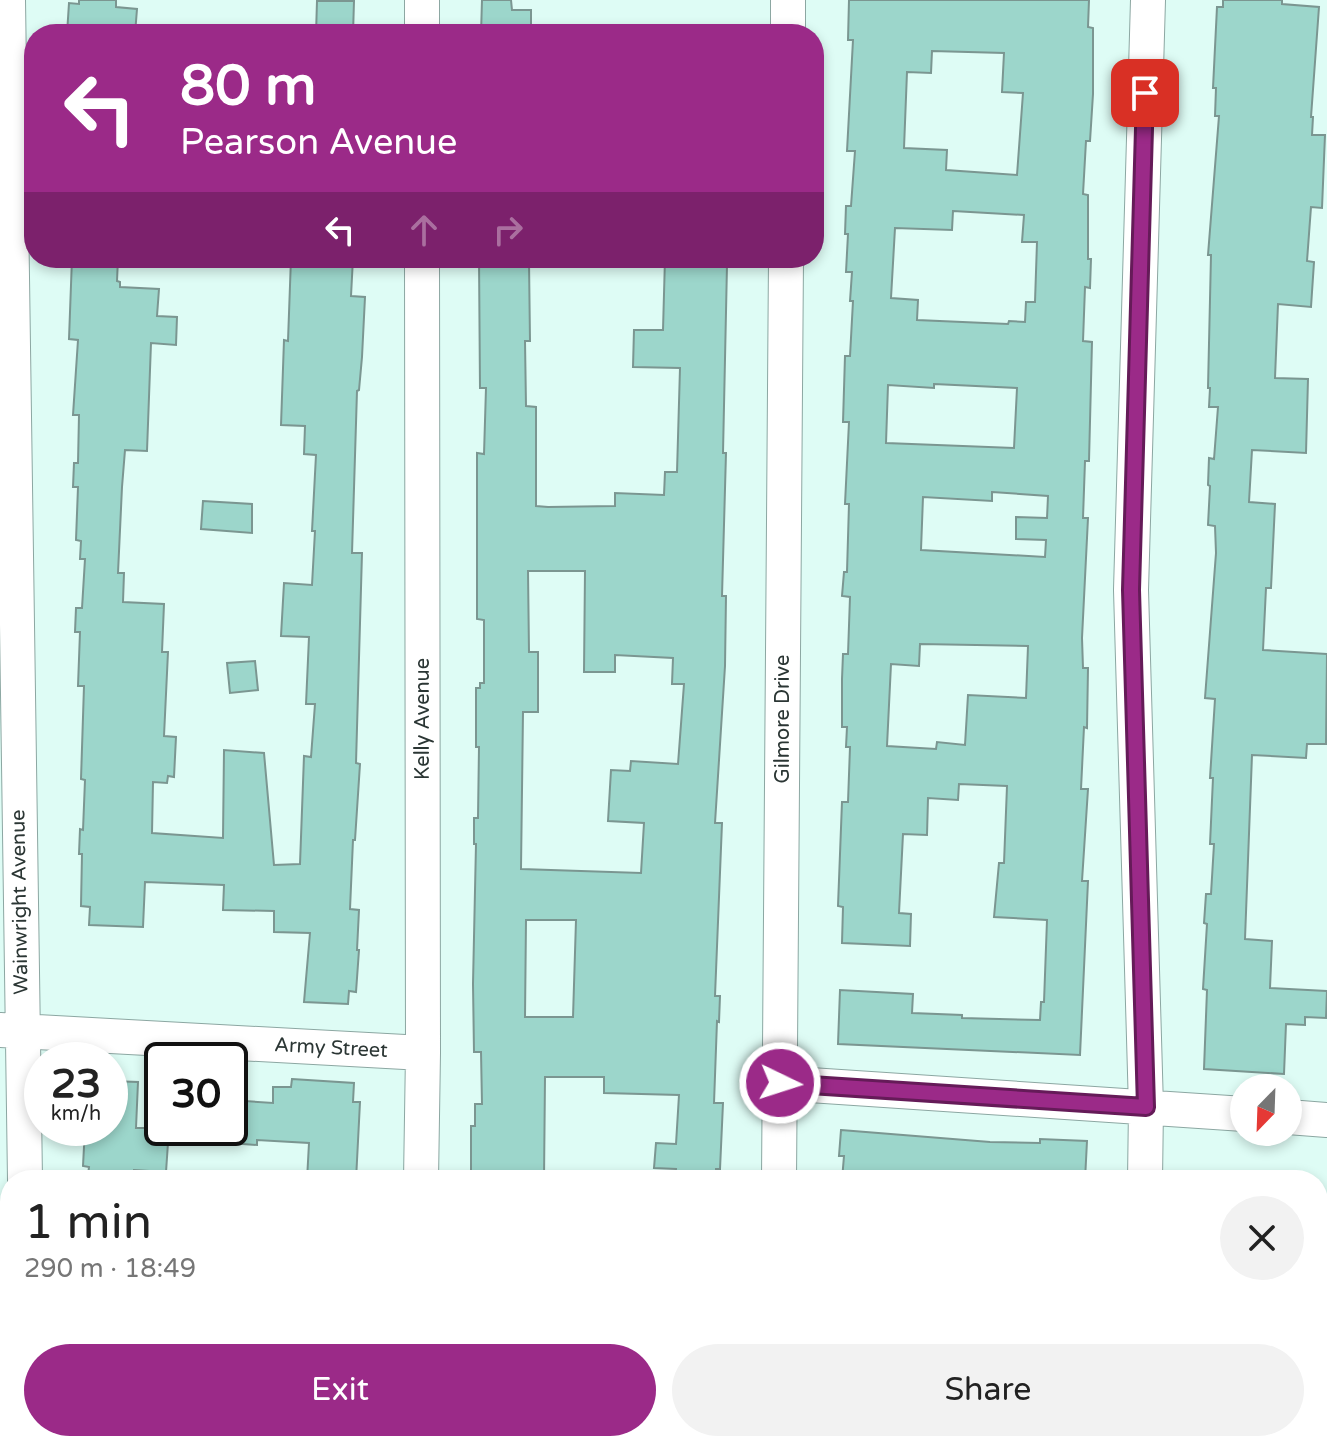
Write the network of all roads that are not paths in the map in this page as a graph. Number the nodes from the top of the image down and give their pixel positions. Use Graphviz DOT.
graph roads {
  1 [pos="8,0"];
  2 [pos="422,0"];
  3 [pos="788,0"];
  4 [pos="1148,0"];
  5 [pos="422,24"];
  6 [pos="788,24"];
  7 [pos="422,268"];
  8 [pos="786,268"];
  9 [pos="11,1031"];
  10 [pos="423,1053"];
  11 [pos="780,1083"];
  12 [pos="1146,1107"];
  13 [pos="1230,1113"];
  14 [pos="1302,1118"];
  15 [pos="1327,1120"];
  16 [pos="24,1170"];
  17 [pos="421,1170"];
  18 [pos="779,1170"];
  19 [pos="1145,1170"];
  1 -- 9 [label="street, Wainwright Avenue"];
  2 -- 5 [label="street"];
  3 -- 6 [label="street"];
  4 -- 12 [label="street"];
  7 -- 10 [label="street, Kelly Avenue"];
  8 -- 11 [label="street, Gilmore Drive"];
  9 -- 10 [label="street, Army Street"];
  9 -- 16 [label="street, Wainwright Avenue"];
  10 -- 17 [label="street, Kelly Avenue"];
  11 -- 12 [label="street"];
  11 -- 18 [label="street, Gilmore Drive"];
  12 -- 13 [label="street"];
  12 -- 19 [label="street"];
  14 -- 15 [label="street"];
}
